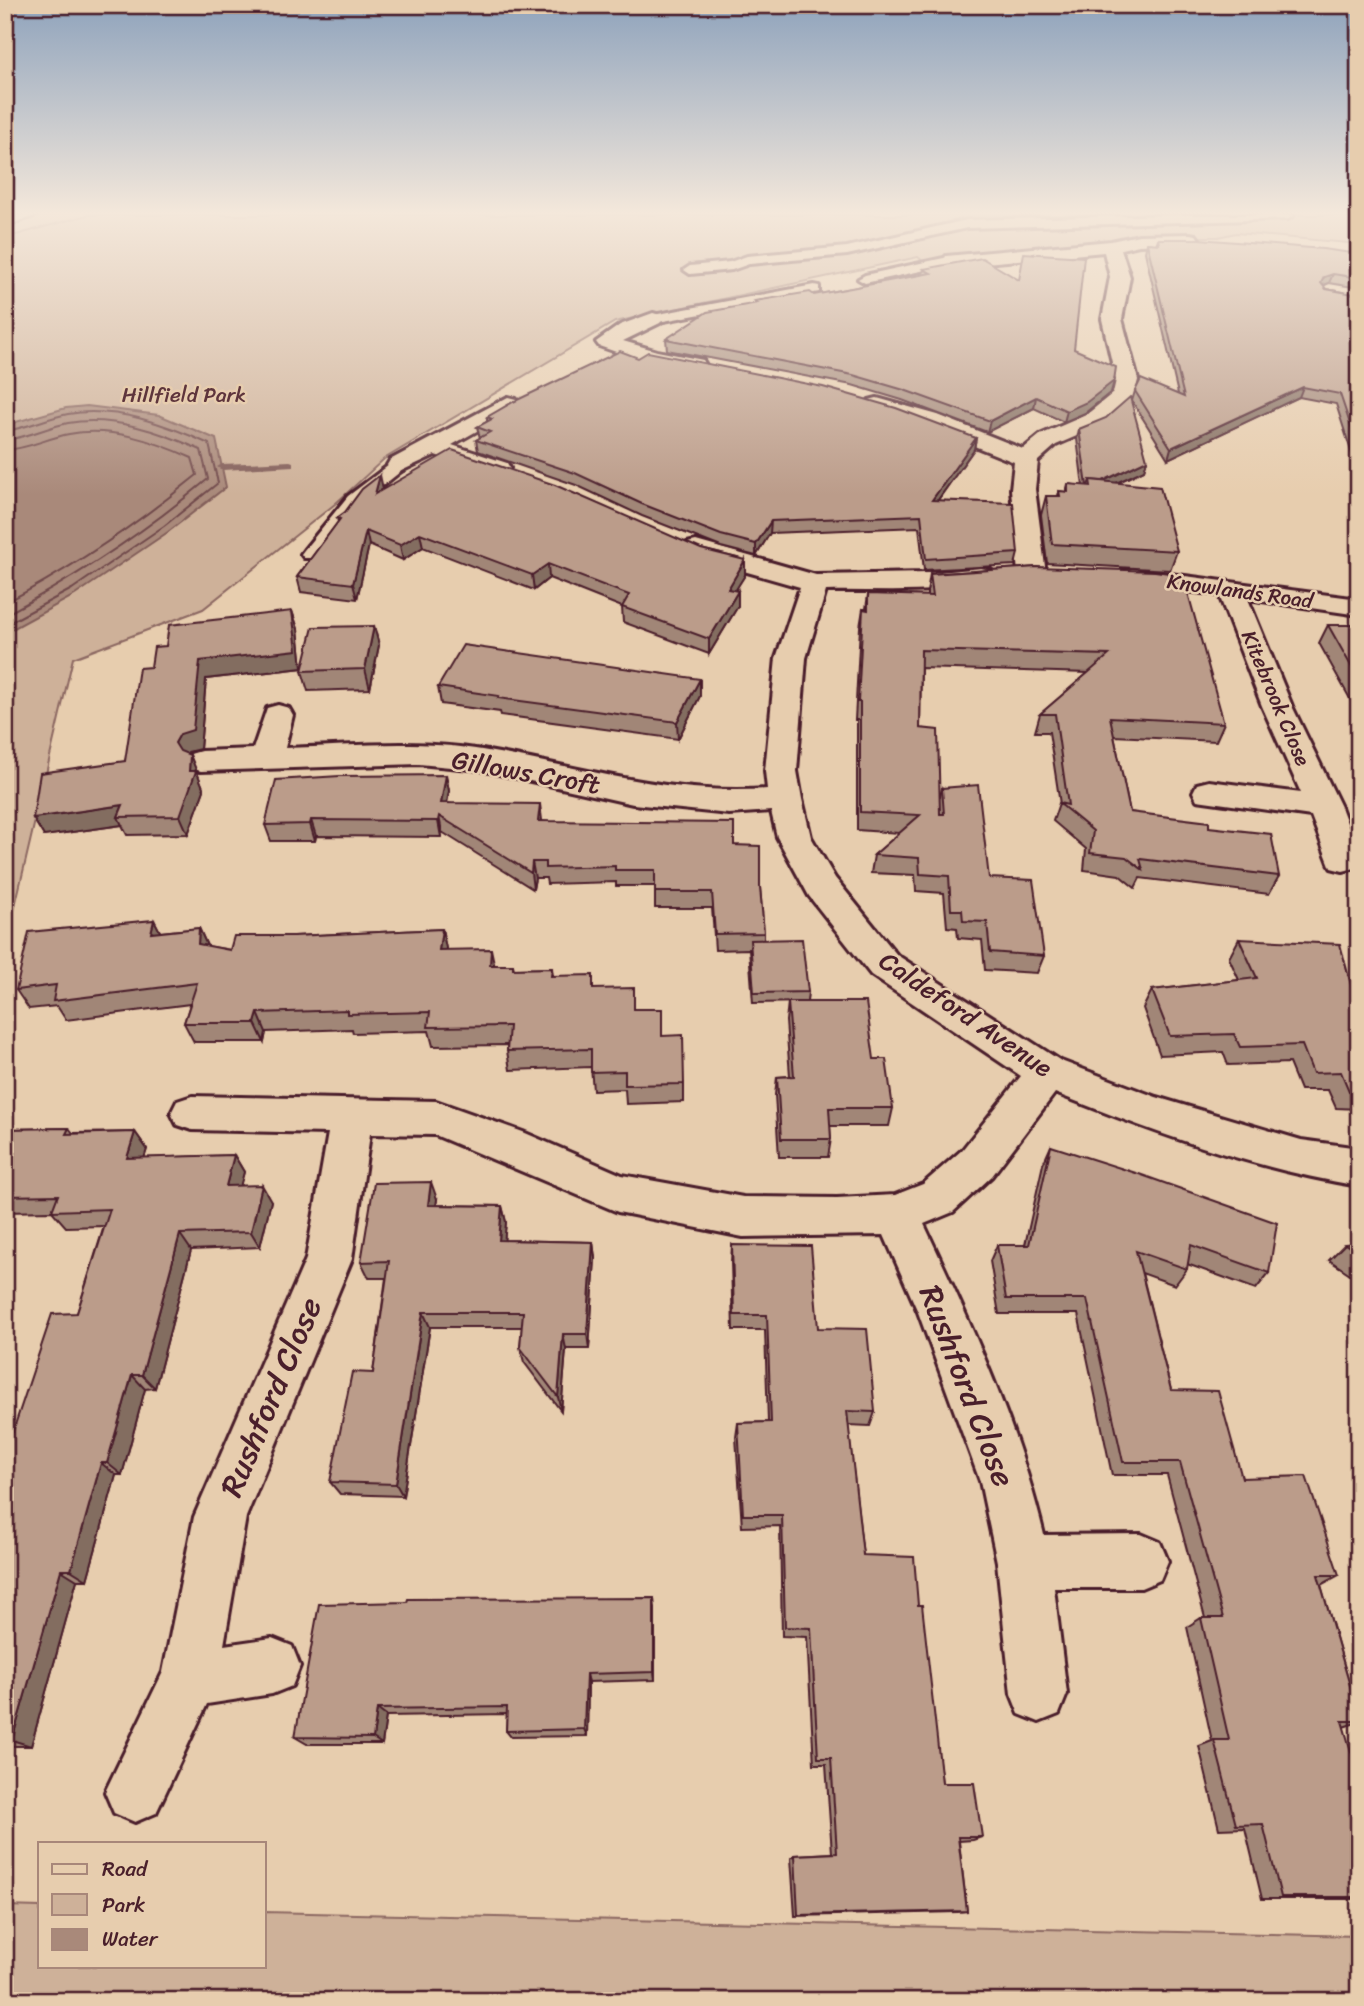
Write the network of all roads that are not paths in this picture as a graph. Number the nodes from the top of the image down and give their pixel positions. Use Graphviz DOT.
graph roads {
  1 [pos="709,309"];
  2 [pos="1114,309"];
  3 [pos="653,319"];
  4 [pos="722,370"];
  5 [pos="855,398"];
  6 [pos="508,404"];
  7 [pos="433,446"];
  8 [pos="1026,459"];
  9 [pos="399,465"];
  10 [pos="518,475"];
  11 [pos="677,541"];
  12 [pos="310,554"];
  13 [pos="1101,576"];
  14 [pos="815,583"];
  15 [pos="1230,589"];
  16 [pos="1359,607"];
  17 [pos="278,715"];
  18 [pos="266,759"];
  19 [pos="201,761"];
  20 [pos="1209,792"];
  21 [pos="785,799"];
  22 [pos="1324,807"];
  23 [pos="1343,859"];
  24 [pos="1047,1073"];
  25 [pos="192,1113"];
  26 [pos="352,1116"];
  27 [pos="1359,1167"];
  28 [pos="897,1215"];
  29 [pos="1141,1561"];
  30 [pos="1024,1562"];
  31 [pos="272,1666"];
  32 [pos="190,1678"];
  33 [pos="1040,1694"];
  34 [pos="135,1792"];
  1 -- 3 [label="lane"];
  2 -- 8 [label="street"];
  3 -- 4 [label="street"];
  5 -- 8 [label="street"];
  6 -- 7 [label="street"];
  7 -- 9 [label="street"];
  7 -- 10 [label="street"];
  8 -- 14 [label="street"];
  9 -- 12 [label="lane"];
  11 -- 14 [label="street"];
  13 -- 15 [label="street, Knowlands Road"];
  14 -- 21 [label="street, Caldeford Avenue"];
  15 -- 16 [label="street, Knowlands Road"];
  15 -- 22 [label="street, Kitebrook Close"];
  17 -- 18 [label="street"];
  18 -- 19 [label="street, Gillows Croft"];
  18 -- 21 [label="street, Gillows Croft"];
  20 -- 22 [label="street, Kitebrook Close"];
  21 -- 24 [label="street, Caldeford Avenue"];
  22 -- 23 [label="street, Kitebrook Close"];
  24 -- 27 [label="street, Caldeford Avenue"];
  24 -- 28 [label="street"];
  25 -- 26 [label="street"];
  26 -- 28 [label="street"];
  26 -- 32 [label="street, Rushford Close"];
  28 -- 30 [label="street, Rushford Close"];
  29 -- 30 [label="street"];
  30 -- 33 [label="street, Rushford Close"];
  31 -- 32 [label="street"];
  32 -- 34 [label="street, Rushford Close"];
}
